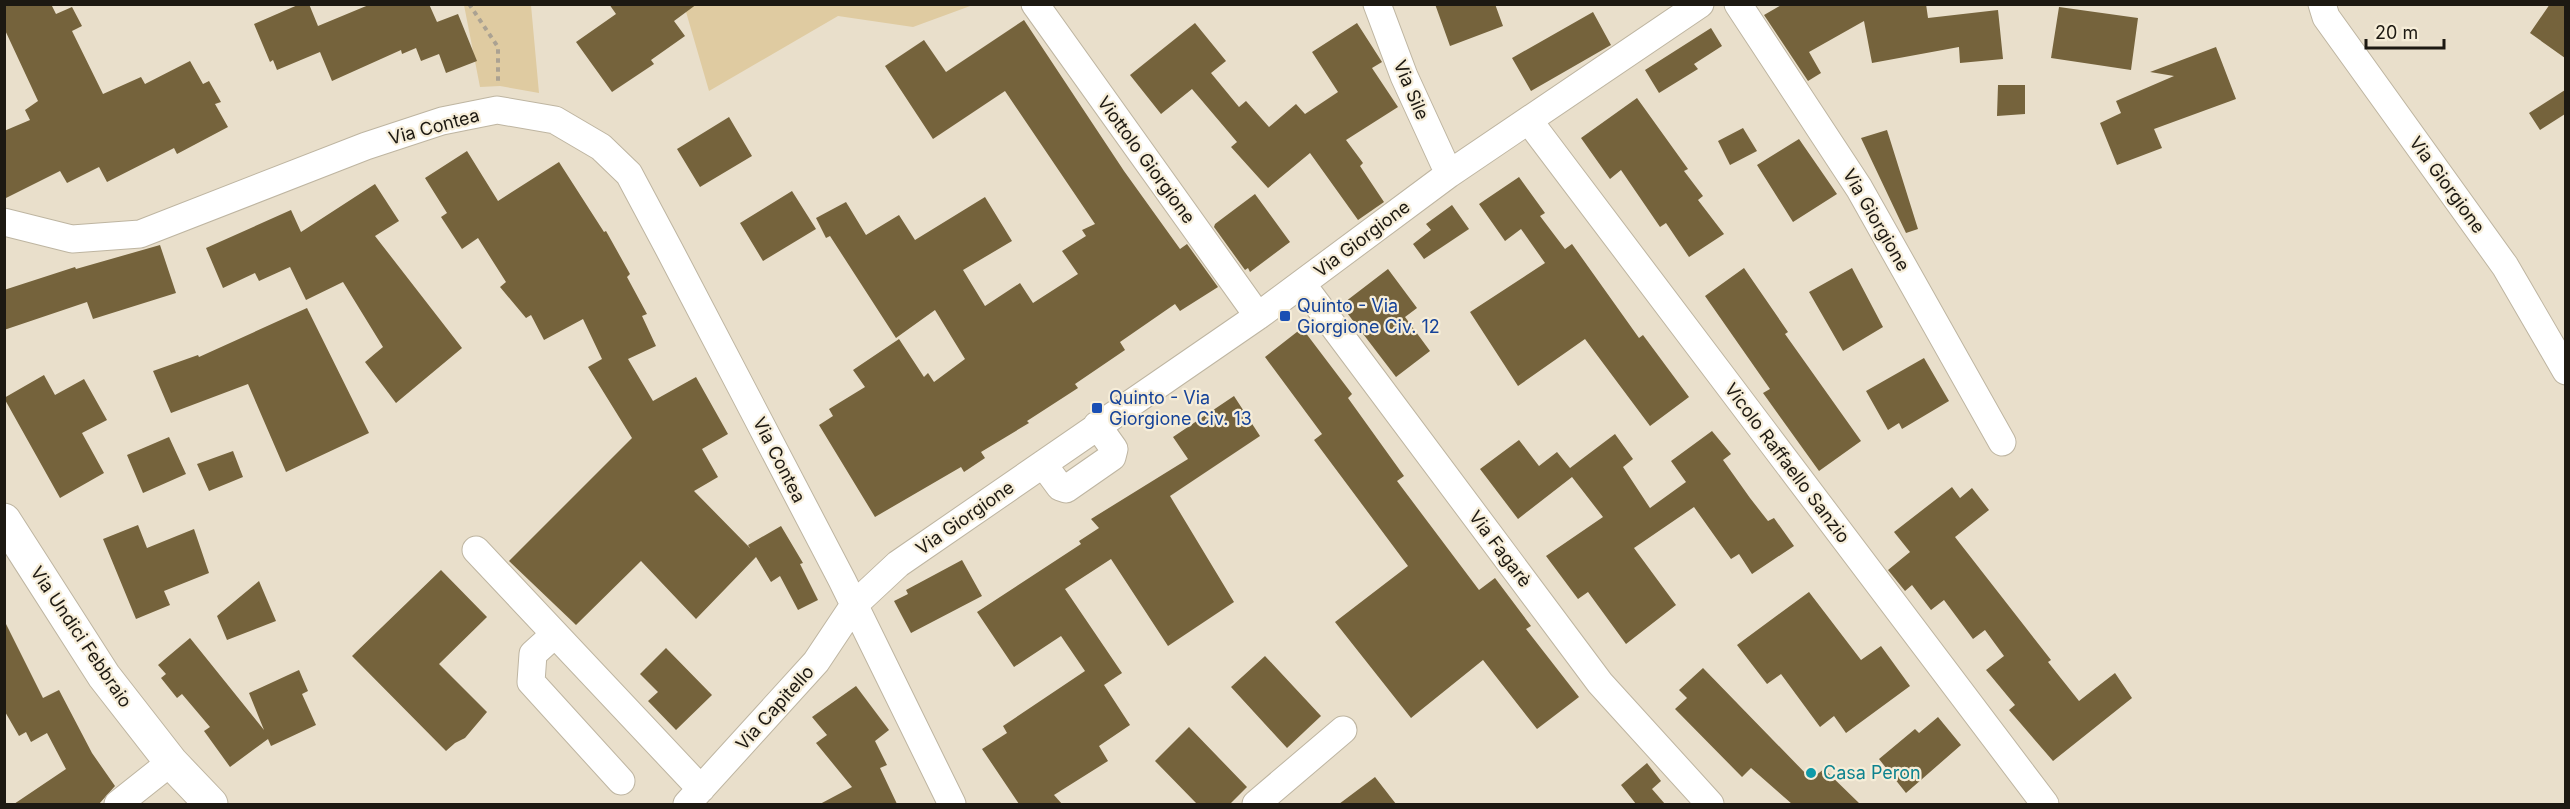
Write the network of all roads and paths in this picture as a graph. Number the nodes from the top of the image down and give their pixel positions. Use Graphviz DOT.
graph roads {
  1 [pos="469,4"];
  2 [pos="1035,4"];
  3 [pos="1377,4"];
  4 [pos="1700,4"];
  5 [pos="1738,4"];
  6 [pos="2322,4"];
  7 [pos="497,110"];
  8 [pos="1529,121"];
  9 [pos="1449,174"];
  10 [pos="4,222"];
  11 [pos="1302,284"];
  12 [pos="1258,316"];
  13 [pos="2565,371"];
  14 [pos="2002,442"];
  15 [pos="4,520"];
  16 [pos="476,550"];
  17 [pos="854,605"];
  18 [pos="555,634"];
  19 [pos="1343,729"];
  20 [pos="171,762"];
  21 [pos="621,781"];
  22 [pos="694,797"];
  23 [pos="118,804"];
  24 [pos="211,804"];
  25 [pos="952,804"];
  26 [pos="1256,804"];
  27 [pos="1710,804"];
  28 [pos="2044,804"];
  1 -- 7 [label="path"];
  2 -- 12 [label="street, Viottolo Giorgione"];
  3 -- 9 [label="street, Via Sile"];
  4 -- 8 [label="street, Via Giorgione"];
  5 -- 14 [label="street, Via Giorgione"];
  6 -- 13 [label="street, Via Giorgione"];
  7 -- 10 [label="street, Via Contea"];
  7 -- 17 [label="street, Via Contea"];
  8 -- 9 [label="street, Via Giorgione"];
  8 -- 28 [label="street, Vicolo Raffaello Sanzio"];
  9 -- 11 [label="street, Via Giorgione"];
  11 -- 12 [label="street, Via Giorgione"];
  11 -- 27 [label="street, Via Fagarè"];
  12 -- 17 [label="street, Via Giorgione"];
  15 -- 20 [label="main road, Via Undici Febbraio"];
  16 -- 18 [label="street"];
  17 -- 22 [label="street, Via Capitello"];
  17 -- 25 [label="street, Via Contea"];
  18 -- 21 [label="street"];
  18 -- 22 [label="street"];
  19 -- 26 [label="street"];
  20 -- 23 [label="street"];
  20 -- 24 [label="main road, Via Undici Febbraio"];
}
